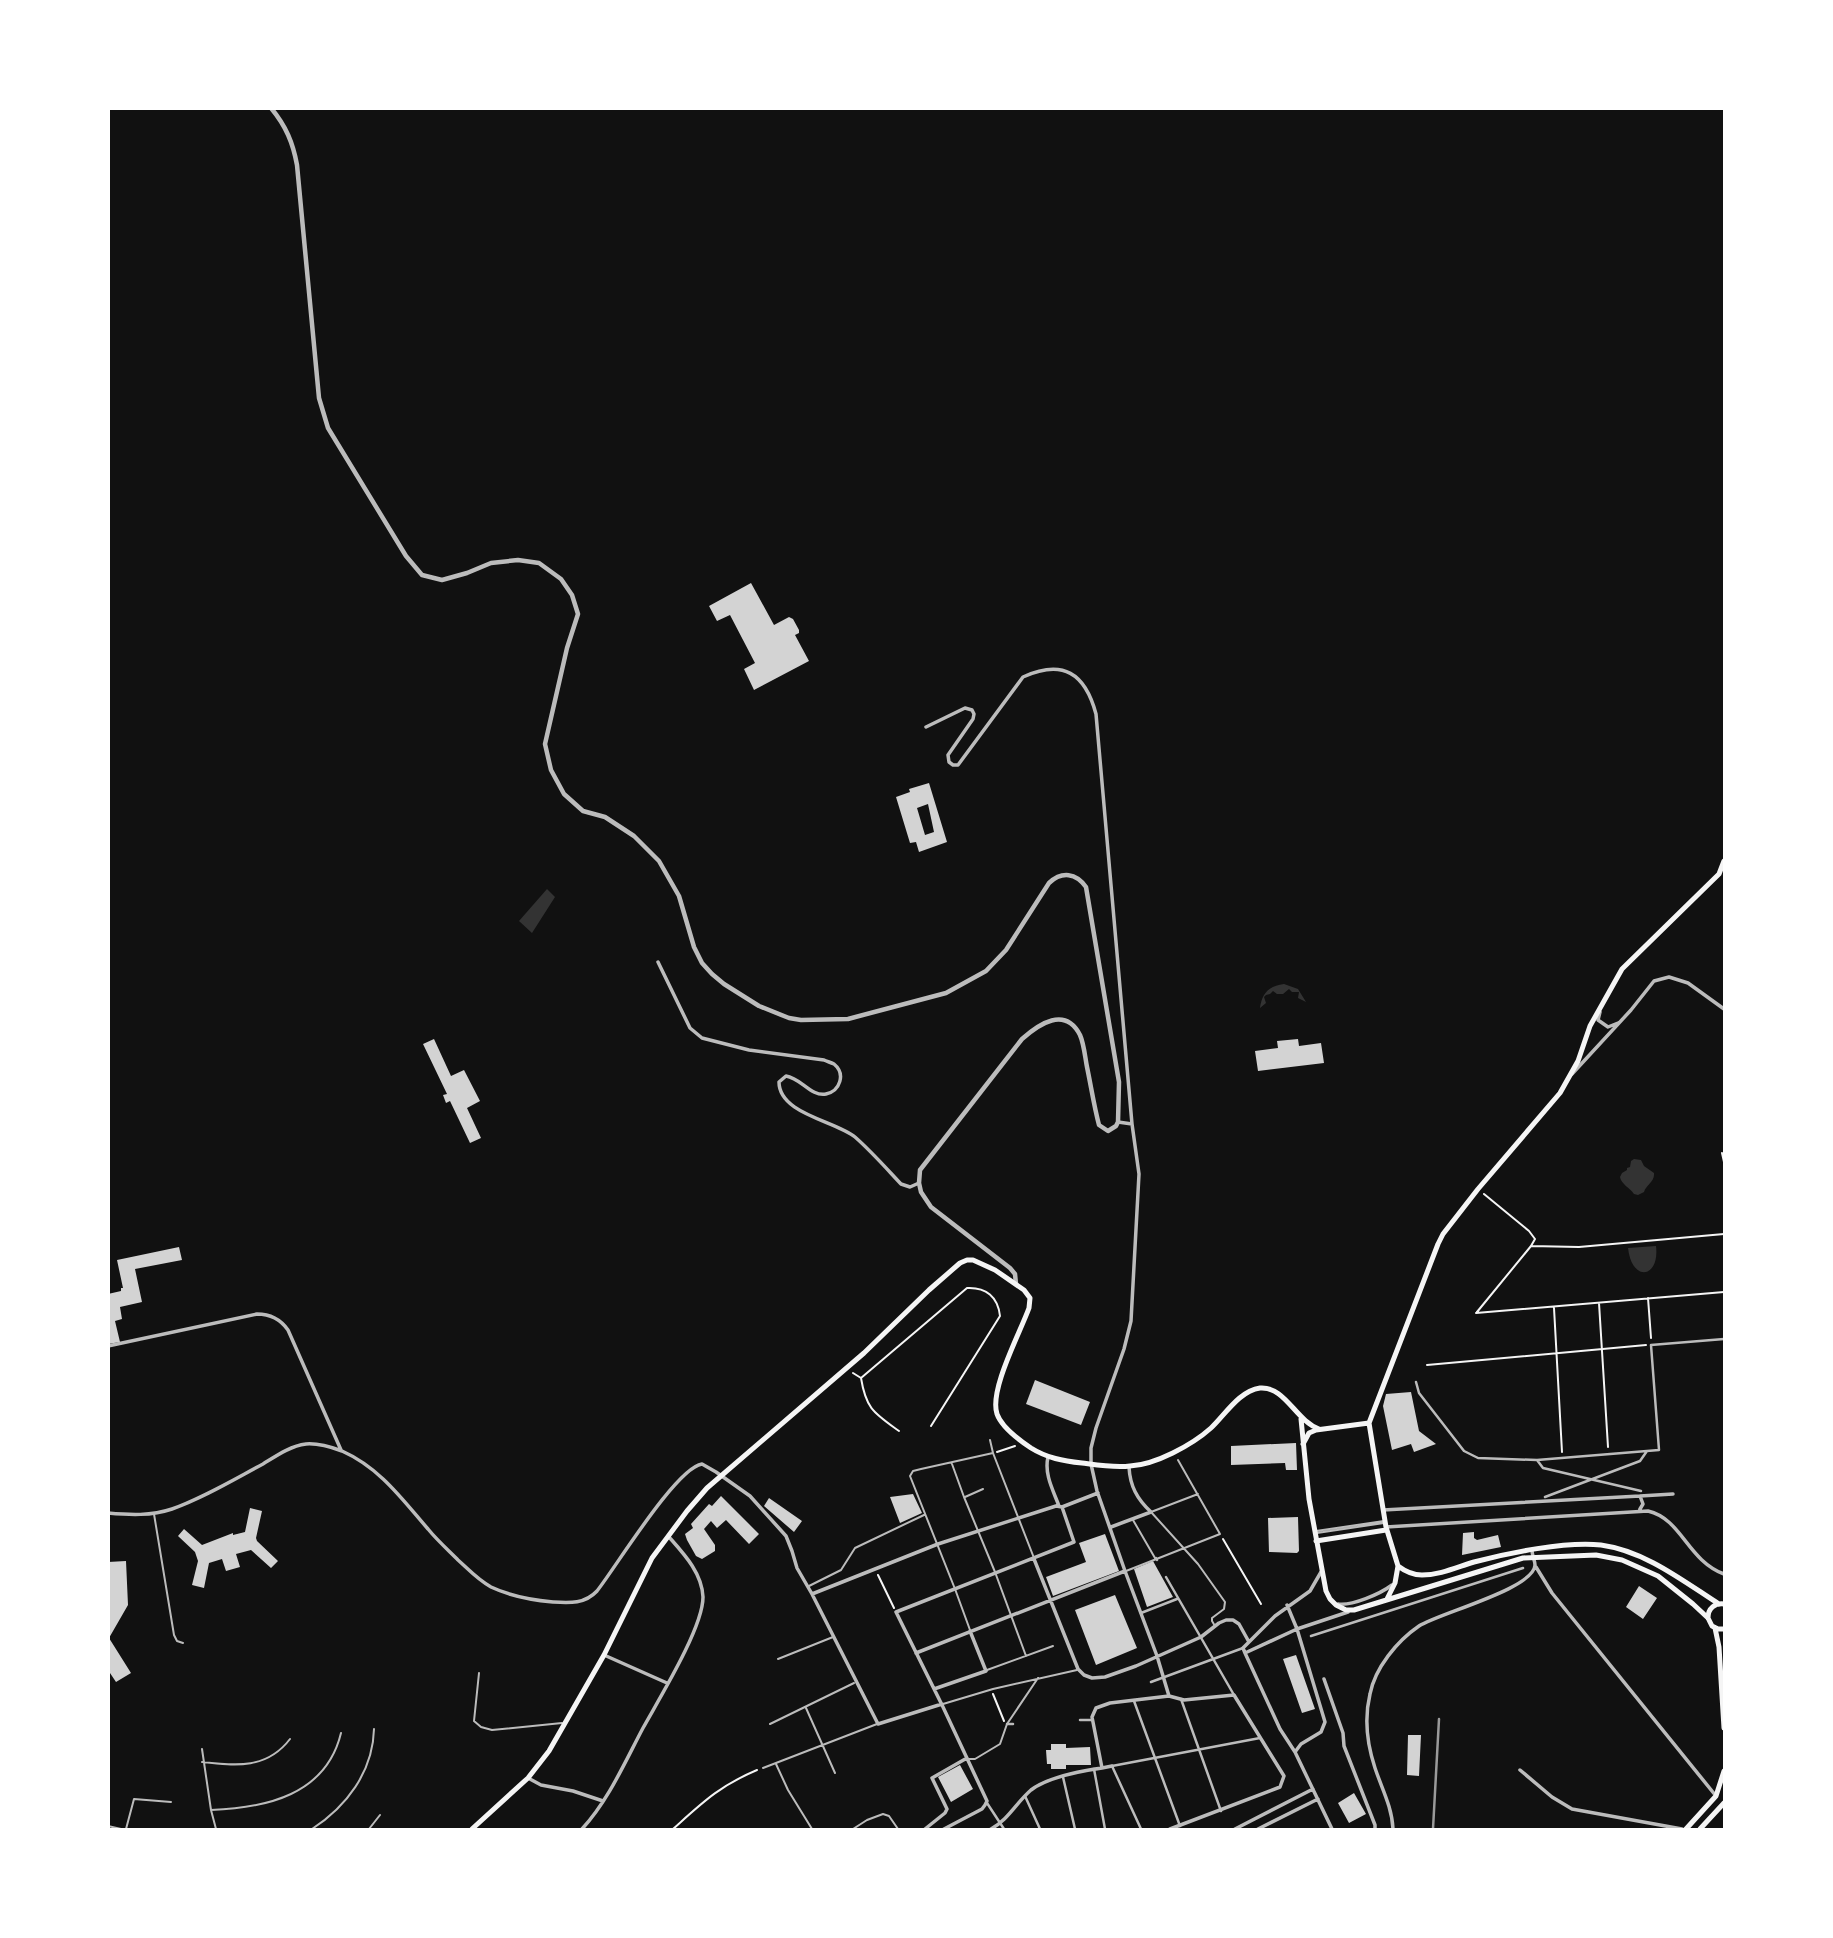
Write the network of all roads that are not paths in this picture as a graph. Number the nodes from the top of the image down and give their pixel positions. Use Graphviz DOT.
graph roads {
  1 [pos="271,108"];
  2 [pos="926,727"];
  3 [pos="1724,861"];
  4 [pos="658,962"];
  5 [pos="1601,1006"];
  6 [pos="1724,1009"];
  7 [pos="1620,1022"];
  8 [pos="1567,1080"];
  9 [pos="1118,1122"];
  10 [pos="1132,1124"];
  11 [pos="919,1183"];
  12 [pos="1016,1284"];
  13 [pos="1724,1339"];
  14 [pos="108,1346"];
  15 [pos="1416,1382"];
  16 [pos="1301,1419"];
  17 [pos="1370,1423"];
  18 [pos="1319,1429"];
  19 [pos="990,1440"];
  20 [pos="1303,1446"];
  21 [pos="341,1451"];
  22 [pos="1647,1451"];
  23 [pos="995,1453"];
  24 [pos="1048,1457"];
  25 [pos="1178,1460"];
  26 [pos="1537,1460"];
  27 [pos="952,1463"];
  28 [pos="1091,1464"];
  29 [pos="1129,1466"];
  30 [pos="722,1476"];
  31 [pos="1591,1480"];
  32 [pos="984,1489"];
  33 [pos="1098,1493"];
  34 [pos="1198,1494"];
  35 [pos="1641,1494"];
  36 [pos="1673,1494"];
  37 [pos="964,1497"];
  38 [pos="1545,1497"];
  39 [pos="1060,1506"];
  40 [pos="1383,1510"];
  41 [pos="1639,1510"];
  42 [pos="1151,1512"];
  43 [pos="108,1513"];
  44 [pos="154,1514"];
  45 [pos="925,1515"];
  46 [pos="1017,1518"];
  47 [pos="1133,1520"];
  48 [pos="1385,1525"];
  49 [pos="1110,1527"];
  50 [pos="978,1531"];
  51 [pos="1314,1532"];
  52 [pos="667,1535"];
  53 [pos="1315,1541"];
  54 [pos="938,1544"];
  55 [pos="1184,1548"];
  56 [pos="1532,1553"];
  57 [pos="1034,1559"];
  58 [pos="1156,1559"];
  59 [pos="1535,1565"];
  60 [pos="1398,1566"];
  61 [pos="1523,1568"];
  62 [pos="995,1572"];
  63 [pos="1125,1572"];
  64 [pos="1321,1572"];
  65 [pos="1724,1574"];
  66 [pos="1166,1577"];
  67 [pos="1395,1583"];
  68 [pos="808,1587"];
  69 [pos="956,1589"];
  70 [pos="812,1594"];
  71 [pos="1178,1598"];
  72 [pos="1051,1599"];
  73 [pos="1387,1599"];
  74 [pos="1332,1602"];
  75 [pos="1722,1604"];
  76 [pos="1287,1605"];
  77 [pos="1354,1610"];
  78 [pos="1141,1613"];
  79 [pos="1011,1615"];
  80 [pos="1708,1618"];
  81 [pos="1215,1626"];
  82 [pos="1715,1628"];
  83 [pos="1297,1629"];
  84 [pos="1724,1629"];
  85 [pos="971,1631"];
  86 [pos="1311,1636"];
  87 [pos="833,1637"];
  88 [pos="1201,1637"];
  89 [pos="1249,1642"];
  90 [pos="183,1643"];
  91 [pos="1053,1646"];
  92 [pos="1244,1651"];
  93 [pos="916,1654"];
  94 [pos="604,1655"];
  95 [pos="1026,1656"];
  96 [pos="1157,1656"];
  97 [pos="1213,1658"];
  98 [pos="778,1659"];
  99 [pos="1078,1669"];
  100 [pos="986,1671"];
  101 [pos="479,1673"];
  102 [pos="1163,1677"];
  103 [pos="1038,1678"];
  104 [pos="1324,1679"];
  105 [pos="856,1682"];
  106 [pos="1151,1682"];
  107 [pos="667,1683"];
  108 [pos="934,1689"];
  109 [pos="1234,1695"];
  110 [pos="1169,1696"];
  111 [pos="1181,1699"];
  112 [pos="1134,1700"];
  113 [pos="942,1704"];
  114 [pos="805,1707"];
  115 [pos="1080,1720"];
  116 [pos="1092,1720"];
  117 [pos="566,1723"];
  118 [pos="770,1724"];
  119 [pos="878,1724"];
  120 [pos="1007,1724"];
  121 [pos="1013,1724"];
  122 [pos="1724,1728"];
  123 [pos="374,1729"];
  124 [pos="341,1733"];
  125 [pos="1261,1738"];
  126 [pos="290,1739"];
  127 [pos="822,1745"];
  128 [pos="202,1749"];
  129 [pos="1199,1749"];
  130 [pos="1294,1752"];
  131 [pos="967,1758"];
  132 [pos="1155,1758"];
  133 [pos="202,1762"];
  134 [pos="775,1763"];
  135 [pos="1112,1766"];
  136 [pos="763,1768"];
  137 [pos="1102,1768"];
  138 [pos="1094,1769"];
  139 [pos="1520,1770"];
  140 [pos="1724,1771"];
  141 [pos="835,1773"];
  142 [pos="1063,1777"];
  143 [pos="528,1778"];
  144 [pos="1313,1789"];
  145 [pos="1025,1796"];
  146 [pos="1716,1796"];
  147 [pos="1318,1798"];
  148 [pos="603,1801"];
  149 [pos="171,1802"];
  150 [pos="987,1803"];
  151 [pos="1724,1803"];
  152 [pos="211,1810"];
  153 [pos="1221,1811"];
  154 [pos="380,1815"];
  155 [pos="1002,1824"];
  156 [pos="108,1826"];
  157 [pos="1180,1826"];
  158 [pos="121,1829"];
  159 [pos="126,1829"];
  160 [pos="216,1829"];
  161 [pos="312,1829"];
  162 [pos="369,1829"];
  163 [pos="472,1829"];
  164 [pos="582,1829"];
  165 [pos="812,1829"];
  166 [pos="853,1829"];
  167 [pos="898,1829"];
  168 [pos="925,1829"];
  169 [pos="944,1829"];
  170 [pos="991,1829"];
  171 [pos="1004,1829"];
  172 [pos="1041,1829"];
  173 [pos="1075,1829"];
  174 [pos="1105,1829"];
  175 [pos="1141,1829"];
  176 [pos="1171,1829"];
  177 [pos="1235,1829"];
  178 [pos="1258,1829"];
  179 [pos="1332,1829"];
  180 [pos="1375,1829"];
  181 [pos="1393,1829"];
  182 [pos="1684,1829"];
  183 [pos="1700,1829"];
  1 -- 9 [label="street"];
  2 -- 10 [label="street"];
  3 -- 5 [label="main road"];
  4 -- 11 [label="street"];
  5 -- 7 [label="street"];
  5 -- 8 [label="main road"];
  6 -- 7 [label="street"];
  7 -- 8 [label="street"];
  8 -- 17 [label="main road"];
  9 -- 10 [label="street"];
  9 -- 11 [label="street"];
  10 -- 28 [label="street"];
  11 -- 12 [label="street"];
  12 -- 24 [label="main road"];
  12 -- 30 [label="main road"];
  13 -- 22 [label="street"];
  14 -- 21 [label="street"];
  15 -- 26 [label="street"];
  16 -- 18 [label="main road"];
  16 -- 20 [label="main road"];
  16 -- 29 [label="main road"];
  17 -- 18 [label="main road"];
  17 -- 40 [label="main road"];
  18 -- 20 [label="main road"];
  19 -- 23 [label="lane"];
  20 -- 51 [label="main road"];
  21 -- 30 [label="street"];
  21 -- 44 [label="street"];
  22 -- 26 [label="street"];
  22 -- 31 [label="street"];
  23 -- 27 [label="lane"];
  23 -- 46 [label="lane"];
  24 -- 28 [label="main road"];
  24 -- 39 [label="street"];
  25 -- 34 [label="lane"];
  26 -- 31 [label="street"];
  27 -- 37 [label="lane"];
  27 -- 45 [label="lane"];
  28 -- 29 [label="main road"];
  28 -- 33 [label="street"];
  29 -- 42 [label="street"];
  30 -- 52 [label="main road"];
  30 -- 68 [label="street"];
  31 -- 35 [label="street"];
  31 -- 38 [label="street"];
  32 -- 37 [label="lane"];
  33 -- 39 [label="street"];
  33 -- 49 [label="street"];
  34 -- 42 [label="lane"];
  34 -- 55 [label="lane"];
  35 -- 36 [label="street"];
  35 -- 40 [label="street"];
  35 -- 41 [label="street"];
  37 -- 50 [label="lane"];
  39 -- 46 [label="street"];
  39 -- 57 [label="street"];
  40 -- 48 [label="main road"];
  41 -- 48 [label="street"];
  41 -- 65 [label="street"];
  42 -- 47 [label="street"];
  42 -- 55 [label="lane"];
  43 -- 44 [label="street"];
  44 -- 90 [label="lane"];
  45 -- 54 [label="lane"];
  45 -- 68 [label="lane"];
  46 -- 50 [label="street"];
  46 -- 57 [label="lane"];
  47 -- 49 [label="street"];
  47 -- 58 [label="lane"];
  48 -- 51 [label="lane"];
  48 -- 53 [label="main road"];
  48 -- 60 [label="main road"];
  49 -- 63 [label="street"];
  50 -- 54 [label="street"];
  50 -- 62 [label="lane"];
  51 -- 53 [label="main road"];
  52 -- 94 [label="main road"];
  52 -- 107 [label="street"];
  53 -- 64 [label="main road"];
  54 -- 69 [label="lane"];
  54 -- 70 [label="street"];
  55 -- 58 [label="lane"];
  55 -- 81 [label="lane"];
  56 -- 59 [label="street"];
  56 -- 60 [label="main road"];
  56 -- 73 [label="main road"];
  56 -- 75 [label="main road"];
  56 -- 80 [label="main road"];
  57 -- 62 [label="street"];
  57 -- 72 [label="street"];
  58 -- 63 [label="lane"];
  59 -- 146 [label="street"];
  59 -- 181 [label="street"];
  60 -- 67 [label="main road"];
  61 -- 86 [label="street"];
  62 -- 69 [label="street"];
  62 -- 79 [label="lane"];
  63 -- 72 [label="street"];
  63 -- 78 [label="street"];
  64 -- 74 [label="main road"];
  64 -- 76 [label="street"];
  66 -- 71 [label="street"];
  67 -- 73 [label="main road"];
  67 -- 74 [label="street"];
  68 -- 70 [label="street"];
  69 -- 85 [label="lane"];
  69 -- 93 [label="street"];
  70 -- 87 [label="street"];
  71 -- 78 [label="street"];
  71 -- 88 [label="street"];
  72 -- 79 [label="street"];
  72 -- 99 [label="street"];
  73 -- 77 [label="main road"];
  74 -- 77 [label="main road"];
  75 -- 80 [label="main road"];
  76 -- 83 [label="street"];
  76 -- 89 [label="street"];
  77 -- 83 [label="street"];
  78 -- 96 [label="street"];
  79 -- 85 [label="street"];
  79 -- 95 [label="lane"];
  80 -- 82 [label="main road"];
  81 -- 88 [label="street"];
  81 -- 89 [label="street"];
  82 -- 84 [label="main road"];
  82 -- 122 [label="main road"];
  83 -- 92 [label="street"];
  83 -- 130 [label="street"];
  85 -- 93 [label="street"];
  85 -- 100 [label="street"];
  87 -- 98 [label="lane"];
  87 -- 105 [label="street"];
  88 -- 96 [label="street"];
  88 -- 97 [label="street"];
  89 -- 92 [label="street"];
  91 -- 95 [label="lane"];
  92 -- 97 [label="street"];
  92 -- 130 [label="street"];
  93 -- 108 [label="street"];
  94 -- 107 [label="street"];
  94 -- 117 [label="main road"];
  95 -- 100 [label="lane"];
  96 -- 99 [label="street"];
  96 -- 102 [label="street"];
  97 -- 102 [label="street"];
  97 -- 109 [label="street"];
  99 -- 103 [label="lane"];
  100 -- 108 [label="street"];
  101 -- 117 [label="lane"];
  102 -- 106 [label="street"];
  102 -- 110 [label="street"];
  103 -- 113 [label="lane"];
  103 -- 120 [label="lane"];
  104 -- 180 [label="street"];
  105 -- 114 [label="lane"];
  105 -- 119 [label="street"];
  107 -- 148 [label="street"];
  108 -- 113 [label="street"];
  109 -- 111 [label="street"];
  109 -- 125 [label="street"];
  110 -- 111 [label="street"];
  110 -- 112 [label="street"];
  111 -- 129 [label="street"];
  112 -- 116 [label="street"];
  112 -- 132 [label="street"];
  113 -- 119 [label="street"];
  113 -- 131 [label="street"];
  114 -- 118 [label="lane"];
  114 -- 127 [label="lane"];
  115 -- 116 [label="street"];
  116 -- 137 [label="street"];
  117 -- 143 [label="main road"];
  119 -- 127 [label="lane"];
  120 -- 121 [label="street"];
  120 -- 131 [label="lane"];
  123 -- 161 [label="lane"];
  124 -- 152 [label="lane"];
  125 -- 129 [label="street"];
  125 -- 153 [label="street"];
  126 -- 133 [label="lane"];
  127 -- 134 [label="lane"];
  127 -- 141 [label="lane"];
  128 -- 133 [label="lane"];
  129 -- 132 [label="street"];
  129 -- 153 [label="street"];
  130 -- 144 [label="street"];
  131 -- 150 [label="street"];
  131 -- 168 [label="street"];
  132 -- 135 [label="street"];
  132 -- 157 [label="street"];
  133 -- 152 [label="lane"];
  134 -- 136 [label="lane"];
  134 -- 165 [label="lane"];
  135 -- 137 [label="street"];
  135 -- 175 [label="street"];
  137 -- 138 [label="street"];
  138 -- 142 [label="street"];
  138 -- 174 [label="street"];
  139 -- 182 [label="street"];
  140 -- 146 [label="main road"];
  142 -- 145 [label="street"];
  142 -- 173 [label="street"];
  143 -- 148 [label="street"];
  143 -- 163 [label="main road"];
  144 -- 147 [label="street"];
  144 -- 177 [label="street"];
  145 -- 155 [label="street"];
  145 -- 172 [label="street"];
  146 -- 182 [label="main road"];
  147 -- 178 [label="street"];
  147 -- 179 [label="street"];
  148 -- 164 [label="street"];
  149 -- 159 [label="lane"];
  150 -- 155 [label="street"];
  150 -- 169 [label="street"];
  151 -- 183 [label="main road"];
  152 -- 160 [label="lane"];
  153 -- 157 [label="street"];
  154 -- 162 [label="lane"];
  155 -- 170 [label="street"];
  155 -- 171 [label="street"];
  156 -- 158 [label="lane"];
  157 -- 176 [label="street"];
  166 -- 167 [label="lane"];
}
